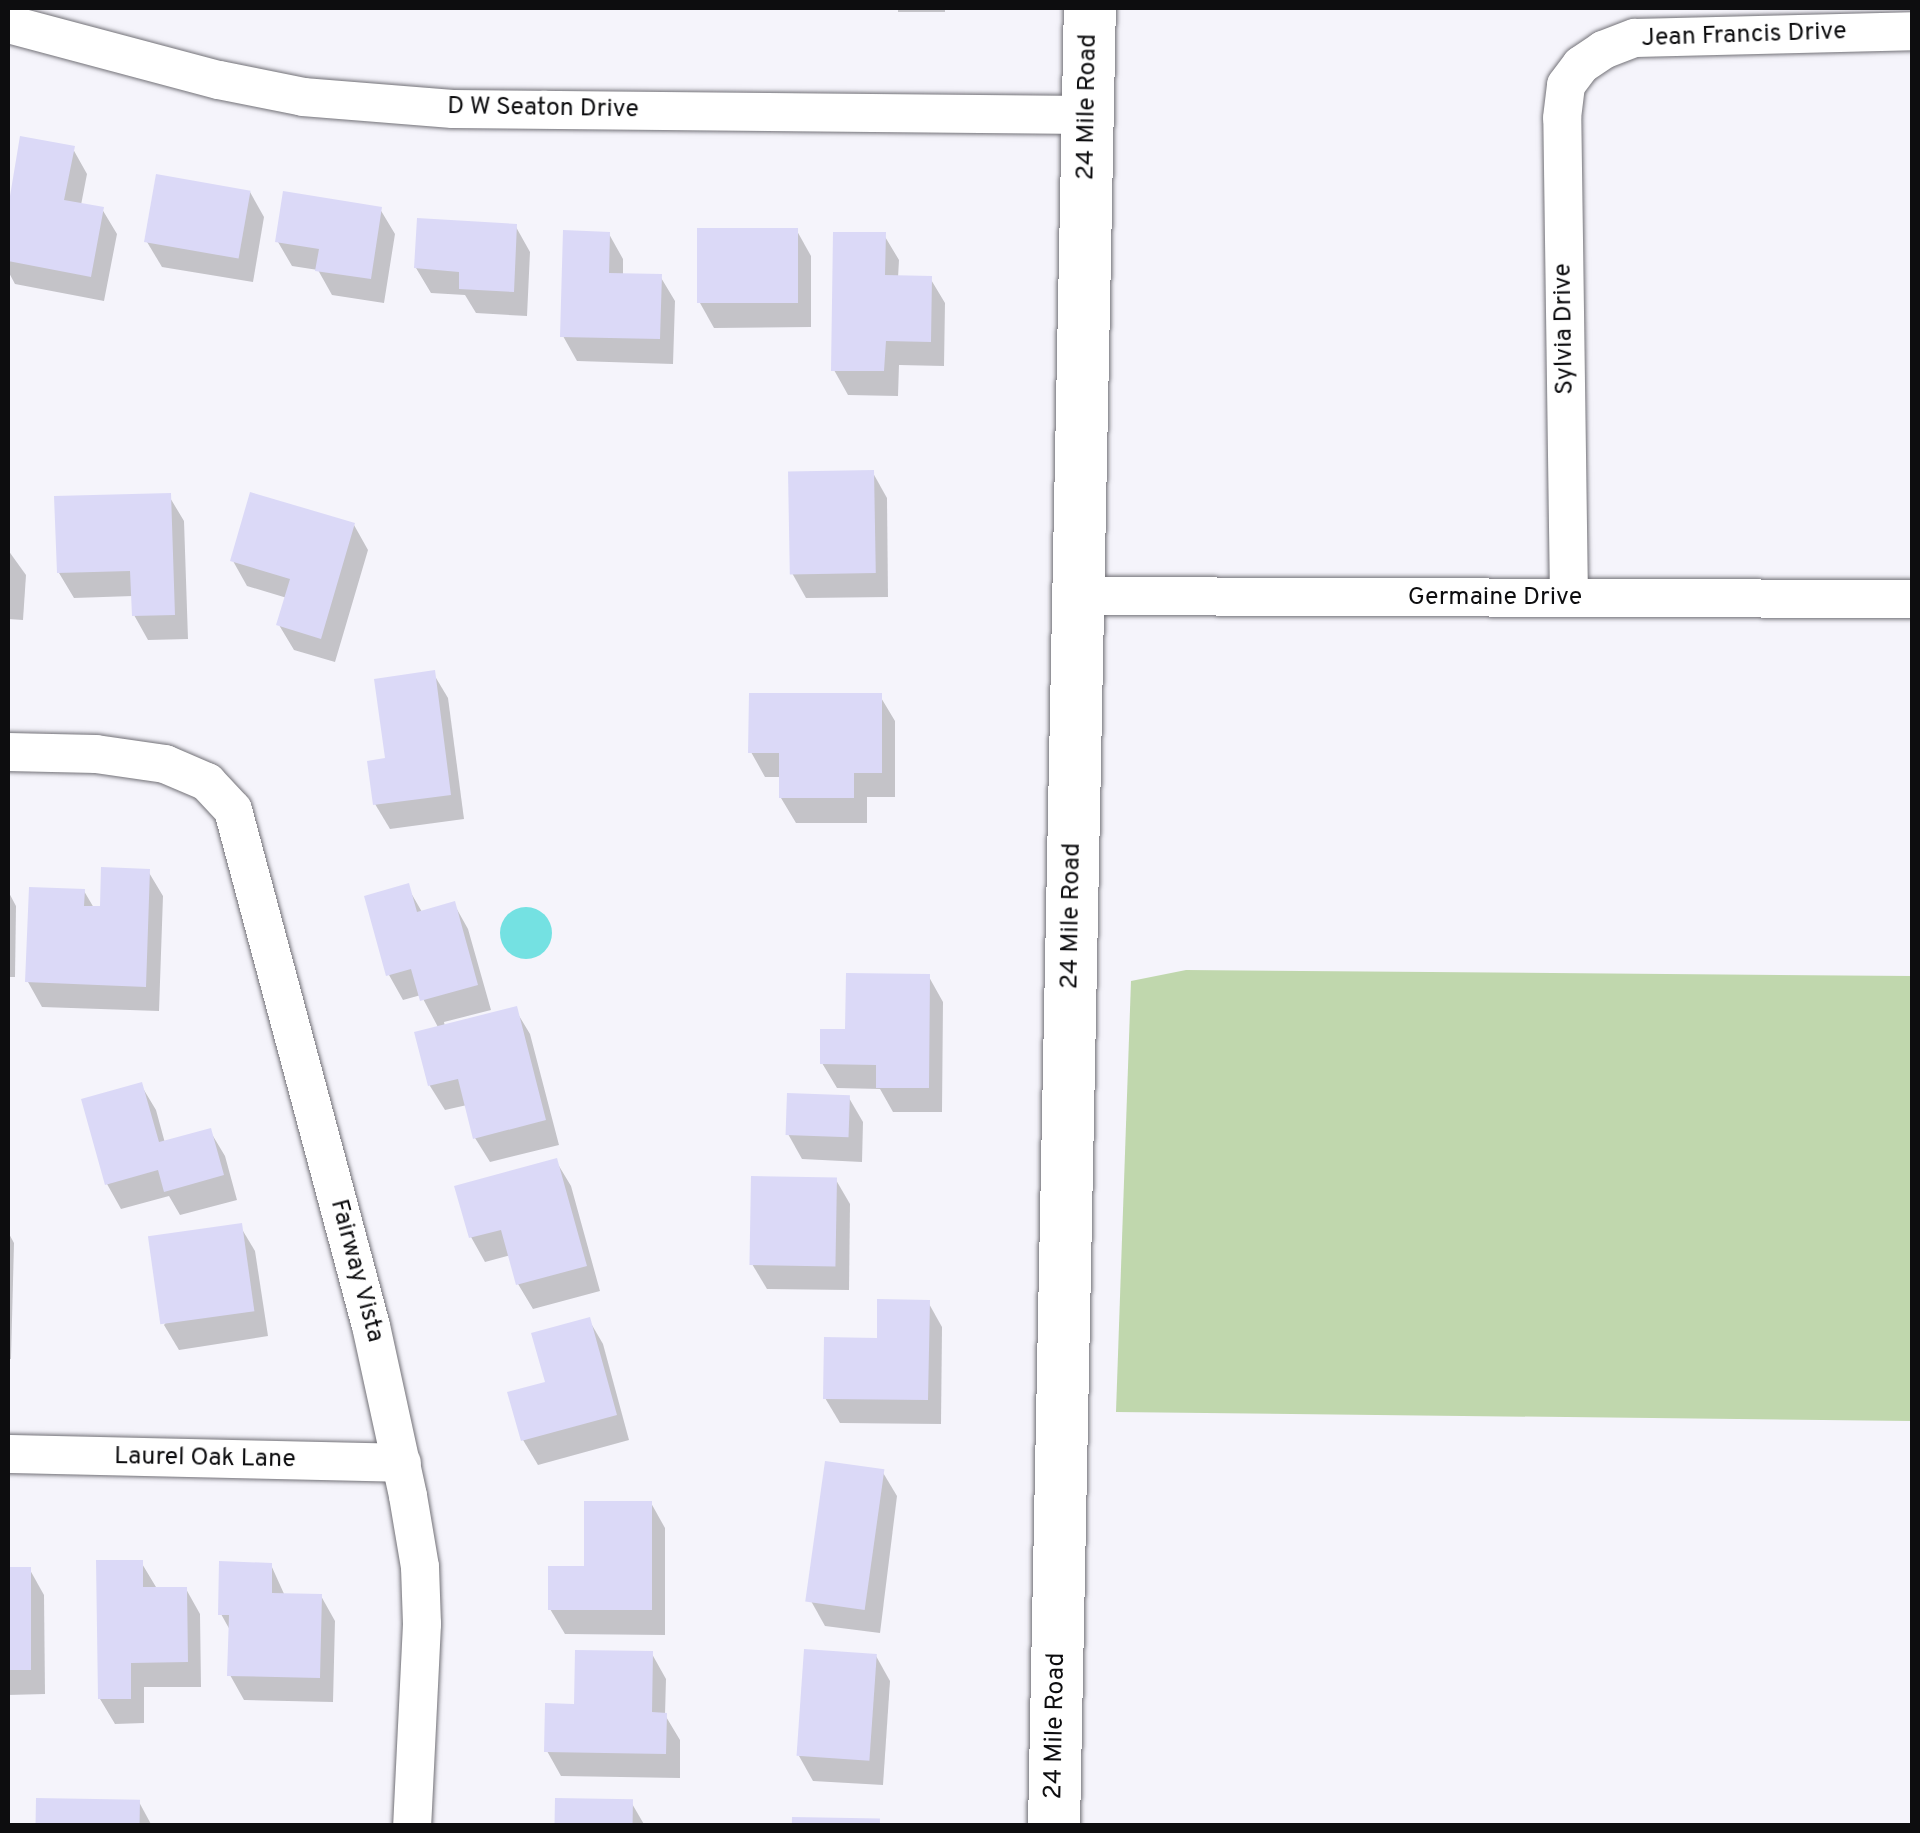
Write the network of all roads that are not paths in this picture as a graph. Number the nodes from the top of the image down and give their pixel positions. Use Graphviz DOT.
graph roads {
  1 [pos="1090,8"];
  2 [pos="8,24"];
  3 [pos="1912,32"];
  4 [pos="1581,65"];
  5 [pos="1088,115"];
  6 [pos="1078,596"];
  7 [pos="1568,598"];
  8 [pos="1912,598"];
  9 [pos="8,752"];
  10 [pos="8,1454"];
  11 [pos="402,1463"];
  12 [pos="412,1826"];
  13 [pos="1054,1826"];
  1 -- 5 [label="street, 24 Mile Road"];
  2 -- 5 [label="street, D W Seaton Drive"];
  3 -- 4 [label="street, Jean Francis Drive"];
  4 -- 7 [label="street, Sylvia Drive"];
  5 -- 6 [label="street, 24 Mile Road"];
  6 -- 7 [label="street, Germaine Drive"];
  6 -- 13 [label="street, 24 Mile Road"];
  7 -- 8 [label="street, Germaine Drive"];
  9 -- 11 [label="street, Fairway Vista"];
  10 -- 11 [label="street, Laurel Oak Lane"];
  11 -- 12 [label="street, Fairway Vista"];
}
